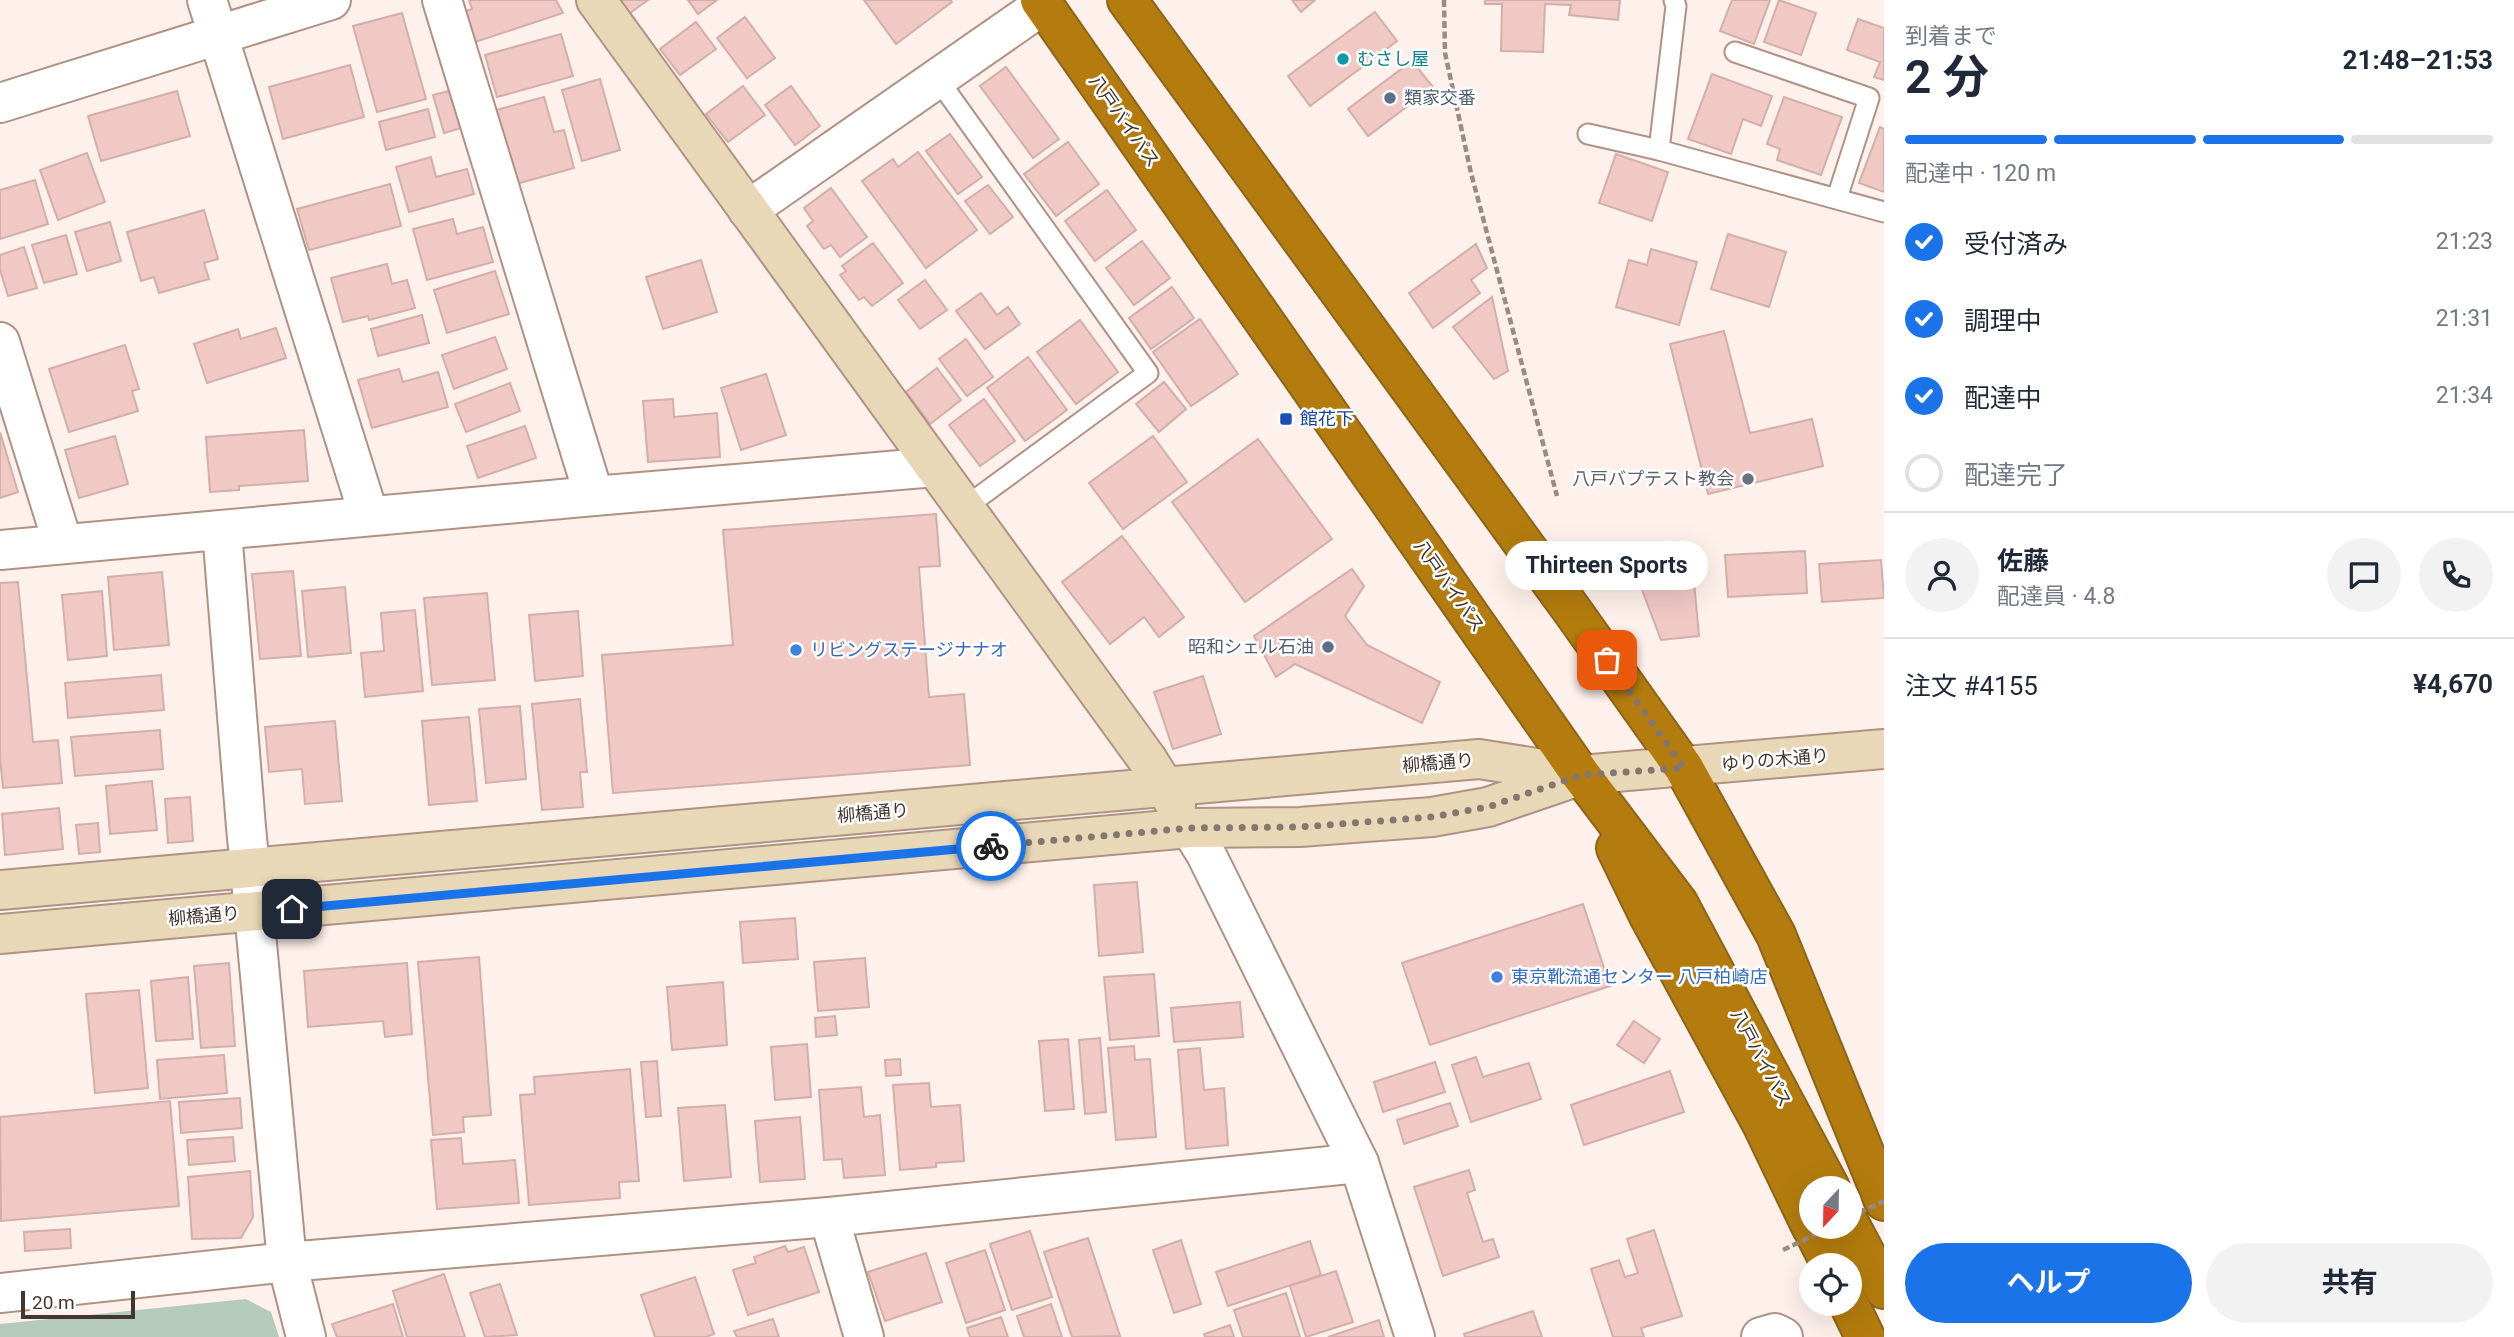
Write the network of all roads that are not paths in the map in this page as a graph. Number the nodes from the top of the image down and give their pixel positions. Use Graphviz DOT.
graph roads {
  1 [pos="331,0"];
  2 [pos="442,0"];
  3 [pos="596,0"];
  4 [pos="1127,0"];
  5 [pos="1674,0"];
  6 [pos="1041,2"];
  7 [pos="212,18"];
  8 [pos="1735,51"];
  9 [pos="937,78"];
  10 [pos="0,103"];
  11 [pos="1588,134"];
  12 [pos="1659,150"];
  13 [pos="1837,198"];
  14 [pos="748,210"];
  15 [pos="1884,212"];
  16 [pos="0,342"];
  17 [pos="935,467"];
  18 [pos="594,495"];
  19 [pos="964,508"];
  20 [pos="369,516"];
  21 [pos="222,531"];
  22 [pos="64,544"];
  23 [pos="0,550"];
  24 [pos="1884,749"];
  25 [pos="1684,768"];
  26 [pos="1581,775"];
  27 [pos="1165,788"];
  28 [pos="1190,828"];
  29 [pos="250,868"];
  30 [pos="0,890"];
  31 [pos="254,912"];
  32 [pos="0,934"];
  33 [pos="1776,935"];
  34 [pos="1884,1139"];
  35 [pos="1359,1163"];
  36 [pos="1824,1176"];
  37 [pos="1884,1201"];
  38 [pos="829,1217"];
  39 [pos="1799,1226"];
  40 [pos="1807,1239"];
  41 [pos="1858,1239"];
  42 [pos="1819,1253"];
  43 [pos="287,1262"];
  44 [pos="1884,1289"];
  45 [pos="0,1293"];
  46 [pos="1855,1316"];
  47 [pos="306,1337"];
  48 [pos="864,1337"];
  49 [pos="1415,1337"];
  50 [pos="1761,1337"];
  51 [pos="1783,1337"];
  52 [pos="1866,1337"];
  1 -- 7 [label="street"];
  2 -- 18 [label="street"];
  3 -- 14 [label="street"];
  4 -- 25 [label="highway"];
  5 -- 12 [label="lane"];
  6 -- 9 [label="street"];
  6 -- 26 [label="highway, 八戸バイパス"];
  7 -- 10 [label="street"];
  7 -- 20 [label="street"];
  8 -- 13 [label="lane"];
  9 -- 14 [label="street"];
  9 -- 19 [label="lane"];
  11 -- 12 [label="lane"];
  12 -- 13 [label="lane"];
  13 -- 15 [label="lane"];
  14 -- 17 [label="street"];
  16 -- 22 [label="street"];
  17 -- 18 [label="street"];
  17 -- 19 [label="street"];
  18 -- 20 [label="street"];
  19 -- 27 [label="street"];
  20 -- 21 [label="street"];
  21 -- 22 [label="street"];
  21 -- 29 [label="street"];
  22 -- 23 [label="street"];
  24 -- 25 [label="street, ゆりの木通り"];
  25 -- 26 [label="street, ゆりの木通り"];
  25 -- 33 [label="highway"];
  26 -- 27 [label="street, 柳橋通り"];
  26 -- 28 [label="street, 柳橋通り"];
  26 -- 36 [label="highway, 八戸バイパス"];
  26 -- 39 [label="highway"];
  27 -- 28 [label="street"];
  27 -- 29 [label="street, 柳橋通り"];
  28 -- 31 [label="street, 柳橋通り"];
  28 -- 35 [label="street"];
  29 -- 30 [label="street, 柳橋通り"];
  29 -- 31 [label="street"];
  31 -- 32 [label="street, 柳橋通り"];
  31 -- 43 [label="street"];
  33 -- 34 [label="highway"];
  33 -- 37 [label="highway"];
  35 -- 38 [label="street"];
  35 -- 49 [label="street"];
  38 -- 43 [label="street"];
  38 -- 48 [label="street"];
  40 -- 42 [label="highway"];
  41 -- 44 [label="highway"];
  43 -- 45 [label="street"];
  43 -- 47 [label="street"];
  46 -- 52 [label="highway"];
  50 -- 51 [label="street"];
}
